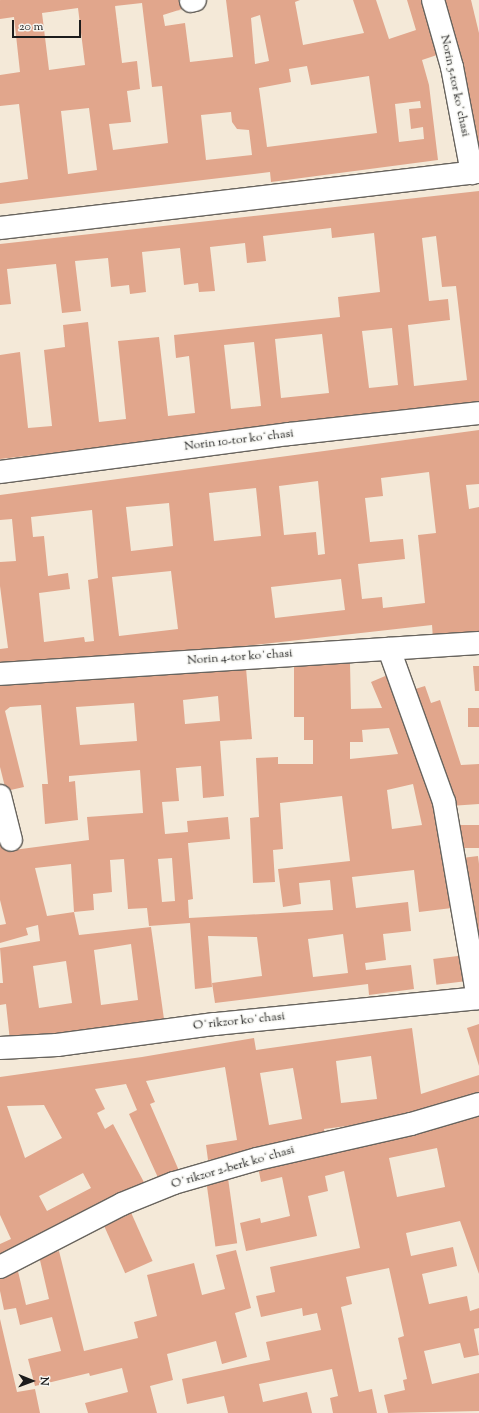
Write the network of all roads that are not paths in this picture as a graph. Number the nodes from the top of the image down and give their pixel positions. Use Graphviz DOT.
graph roads {
  1 [pos="433,0"];
  2 [pos="476,172"];
  3 [pos="0,228"];
  4 [pos="479,413"];
  5 [pos="0,472"];
  6 [pos="479,643"];
  7 [pos="389,649"];
  8 [pos="0,674"];
  9 [pos="0,796"];
  10 [pos="11,840"];
  11 [pos="479,998"];
  12 [pos="0,1048"];
  13 [pos="479,1104"];
  14 [pos="0,1267"];
  1 -- 2 [label="street, Norin 5-tor koʻchasi"];
  2 -- 3 [label="street"];
  4 -- 5 [label="street, Norin 10-tor koʻchasi"];
  6 -- 7 [label="street, Norin 4-tor koʻchasi"];
  7 -- 8 [label="street, Norin 4-tor koʻchasi"];
  7 -- 11 [label="street"];
  9 -- 10 [label="street"];
  11 -- 12 [label="street, Oʻrikzor koʻchasi"];
  13 -- 14 [label="street, Oʻrikzor 2-berk koʻchasi"];
}
